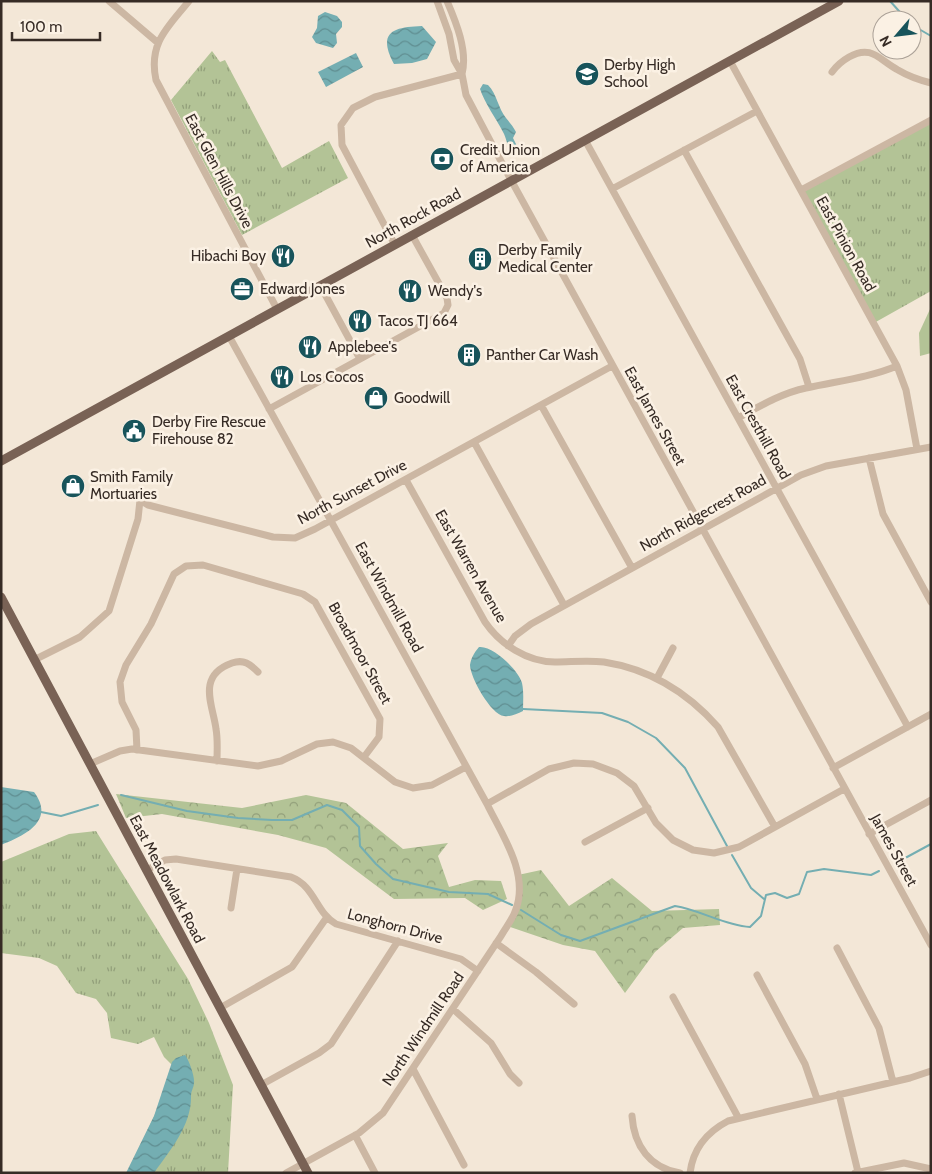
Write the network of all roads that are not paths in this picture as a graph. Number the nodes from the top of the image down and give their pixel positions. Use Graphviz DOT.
graph roads {
  1 [pos="109,1"];
  2 [pos="189,1"];
  3 [pos="437,1"];
  4 [pos="448,1"];
  5 [pos="839,1"];
  6 [pos="157,42"];
  7 [pos="730,61"];
  8 [pos="832,72"];
  9 [pos="462,74"];
  10 [pos="931,83"];
  11 [pos="757,112"];
  12 [pos="931,120"];
  13 [pos="585,140"];
  14 [pos="684,150"];
  15 [pos="511,180"];
  16 [pos="612,189"];
  17 [pos="801,190"];
  18 [pos="412,235"];
  19 [pos="394,245"];
  20 [pos="320,285"];
  21 [pos="277,309"];
  22 [pos="229,336"];
  23 [pos="360,359"];
  24 [pos="612,366"];
  25 [pos="897,366"];
  26 [pos="809,387"];
  27 [pos="541,405"];
  28 [pos="270,409"];
  29 [pos="738,418"];
  30 [pos="474,442"];
  31 [pos="931,447"];
  32 [pos="917,449"];
  33 [pos="869,458"];
  34 [pos="1,461"];
  35 [pos="406,480"];
  36 [pos="776,488"];
  37 [pos="331,520"];
  38 [pos="702,529"];
  39 [pos="632,568"];
  40 [pos="1,598"];
  41 [pos="931,602"];
  42 [pos="564,605"];
  43 [pos="508,646"];
  44 [pos="673,648"];
  45 [pos="34,660"];
  46 [pos="258,672"];
  47 [pos="657,678"];
  48 [pos="931,714"];
  49 [pos="908,727"];
  50 [pos="137,750"];
  51 [pos="364,757"];
  52 [pos="217,760"];
  53 [pos="90,764"];
  54 [pos="466,767"];
  55 [pos="833,768"];
  56 [pos="844,789"];
  57 [pos="931,800"];
  58 [pos="487,804"];
  59 [pos="648,808"];
  60 [pos="775,827"];
  61 [pos="869,834"];
  62 [pos="585,842"];
  63 [pos="237,869"];
  64 [pos="147,870"];
  65 [pos="518,874"];
  66 [pos="230,908"];
  67 [pos="327,917"];
  68 [pos="398,942"];
  69 [pos="496,943"];
  70 [pos="931,945"];
  71 [pos="837,948"];
  72 [pos="478,971"];
  73 [pos="757,975"];
  74 [pos="673,997"];
  75 [pos="574,1004"];
  76 [pos="220,1008"];
  77 [pos="453,1009"];
  78 [pos="413,1069"];
  79 [pos="931,1071"];
  80 [pos="893,1082"];
  81 [pos="519,1083"];
  82 [pos="261,1084"];
  83 [pos="839,1094"];
  84 [pos="817,1099"];
  85 [pos="632,1116"];
  86 [pos="738,1117"];
  87 [pos="354,1135"];
  88 [pos="303,1163"];
  89 [pos="464,1165"];
  90 [pos="931,1169"];
  91 [pos="856,1172"];
  92 [pos="286,1173"];
  93 [pos="308,1173"];
  94 [pos="375,1173"];
  95 [pos="680,1173"];
  96 [pos="690,1173"];
  1 -- 6 [label="street"];
  2 -- 6 [label="street"];
  3 -- 9 [label="street, East James Street"];
  4 -- 9 [label="street, East James Street"];
  5 -- 7 [label="main road, North Rock Road"];
  6 -- 21 [label="street, East Glen Hills Drive"];
  7 -- 11 [label="street, East Pinion Road"];
  7 -- 13 [label="main road, North Rock Road"];
  8 -- 10 [label="street"];
  9 -- 15 [label="street, East James Street"];
  9 -- 19 [label="street"];
  11 -- 14 [label="street"];
  11 -- 17 [label="street, East Pinion Road"];
  12 -- 17 [label="street"];
  13 -- 15 [label="main road, North Rock Road"];
  13 -- 16 [label="street, East Cresthill Road"];
  14 -- 16 [label="street"];
  14 -- 26 [label="street"];
  15 -- 18 [label="main road, North Rock Road"];
  15 -- 24 [label="street, East James Street"];
  16 -- 29 [label="street, East Cresthill Road"];
  17 -- 25 [label="street, East Pinion Road"];
  18 -- 19 [label="main road, North Rock Road"];
  18 -- 23 [label="street"];
  19 -- 20 [label="main road, North Rock Road"];
  20 -- 21 [label="main road, North Rock Road"];
  20 -- 23 [label="street"];
  21 -- 22 [label="main road, North Rock Road"];
  22 -- 28 [label="street, East Windmill Road"];
  22 -- 34 [label="main road, North Rock Road"];
  23 -- 28 [label="street"];
  24 -- 27 [label="street, North Sunset Drive"];
  24 -- 38 [label="street, East James Street"];
  25 -- 26 [label="street"];
  25 -- 32 [label="street, East Pinion Road"];
  26 -- 29 [label="street"];
  27 -- 30 [label="street, North Sunset Drive"];
  27 -- 39 [label="street"];
  28 -- 37 [label="street, East Windmill Road"];
  29 -- 36 [label="street, East Cresthill Road"];
  30 -- 35 [label="street, North Sunset Drive"];
  30 -- 42 [label="street"];
  31 -- 32 [label="street, North Ridgecrest Road"];
  32 -- 33 [label="street, North Ridgecrest Road"];
  33 -- 36 [label="street, North Ridgecrest Road"];
  33 -- 41 [label="street"];
  35 -- 37 [label="street, North Sunset Drive"];
  35 -- 43 [label="street, East Warren Avenue"];
  36 -- 38 [label="street, North Ridgecrest Road"];
  36 -- 49 [label="street, East Cresthill Road"];
  37 -- 45 [label="street, North Sunset Drive"];
  37 -- 54 [label="street, East Windmill Road"];
  38 -- 39 [label="street, North Ridgecrest Road"];
  38 -- 55 [label="street, East James Street"];
  39 -- 42 [label="street, North Ridgecrest Road"];
  40 -- 45 [label="main road, East Meadowlark Road"];
  42 -- 43 [label="street, North Ridgecrest Road"];
  43 -- 47 [label="street, East Warren Avenue"];
  44 -- 47 [label="street"];
  45 -- 53 [label="main road, East Meadowlark Road"];
  46 -- 52 [label="street"];
  47 -- 60 [label="street, East Warren Avenue"];
  48 -- 49 [label="street"];
  49 -- 55 [label="street"];
  50 -- 51 [label="street, Broadmoor Street"];
  50 -- 52 [label="street"];
  50 -- 53 [label="street"];
  51 -- 52 [label="street"];
  51 -- 54 [label="street"];
  53 -- 64 [label="main road, East Meadowlark Road"];
  54 -- 58 [label="street, East Windmill Road"];
  55 -- 56 [label="street, James Street"];
  56 -- 60 [label="street"];
  56 -- 61 [label="street, James Street"];
  57 -- 61 [label="street"];
  58 -- 59 [label="street"];
  58 -- 65 [label="street, East Windmill Road"];
  59 -- 60 [label="street"];
  59 -- 62 [label="street"];
  61 -- 70 [label="street, James Street"];
  63 -- 64 [label="street, Longhorn Drive"];
  63 -- 66 [label="street"];
  63 -- 67 [label="street, Longhorn Drive"];
  64 -- 76 [label="main road, East Meadowlark Road"];
  65 -- 69 [label="street, North Windmill Road"];
  67 -- 68 [label="street, Longhorn Drive"];
  67 -- 76 [label="street"];
  68 -- 72 [label="street, Longhorn Drive"];
  68 -- 82 [label="street"];
  69 -- 72 [label="street, North Windmill Road"];
  69 -- 75 [label="street"];
  71 -- 80 [label="street"];
  72 -- 77 [label="street, North Windmill Road"];
  73 -- 84 [label="street"];
  74 -- 86 [label="street"];
  76 -- 82 [label="main road, East Meadowlark Road"];
  77 -- 78 [label="street, North Windmill Road"];
  77 -- 81 [label="street"];
  78 -- 87 [label="street, North Windmill Road"];
  78 -- 89 [label="street"];
  79 -- 80 [label="street"];
  80 -- 83 [label="street"];
  82 -- 88 [label="main road, East Meadowlark Road"];
  83 -- 84 [label="street"];
  83 -- 91 [label="street"];
  84 -- 86 [label="street"];
  85 -- 95 [label="street"];
  86 -- 96 [label="street"];
  87 -- 88 [label="street, North Windmill Road"];
  87 -- 94 [label="street"];
  88 -- 92 [label="street, North Windmill Road"];
  88 -- 93 [label="main road, East Meadowlark Road"];
  90 -- 91 [label="street"];
}
